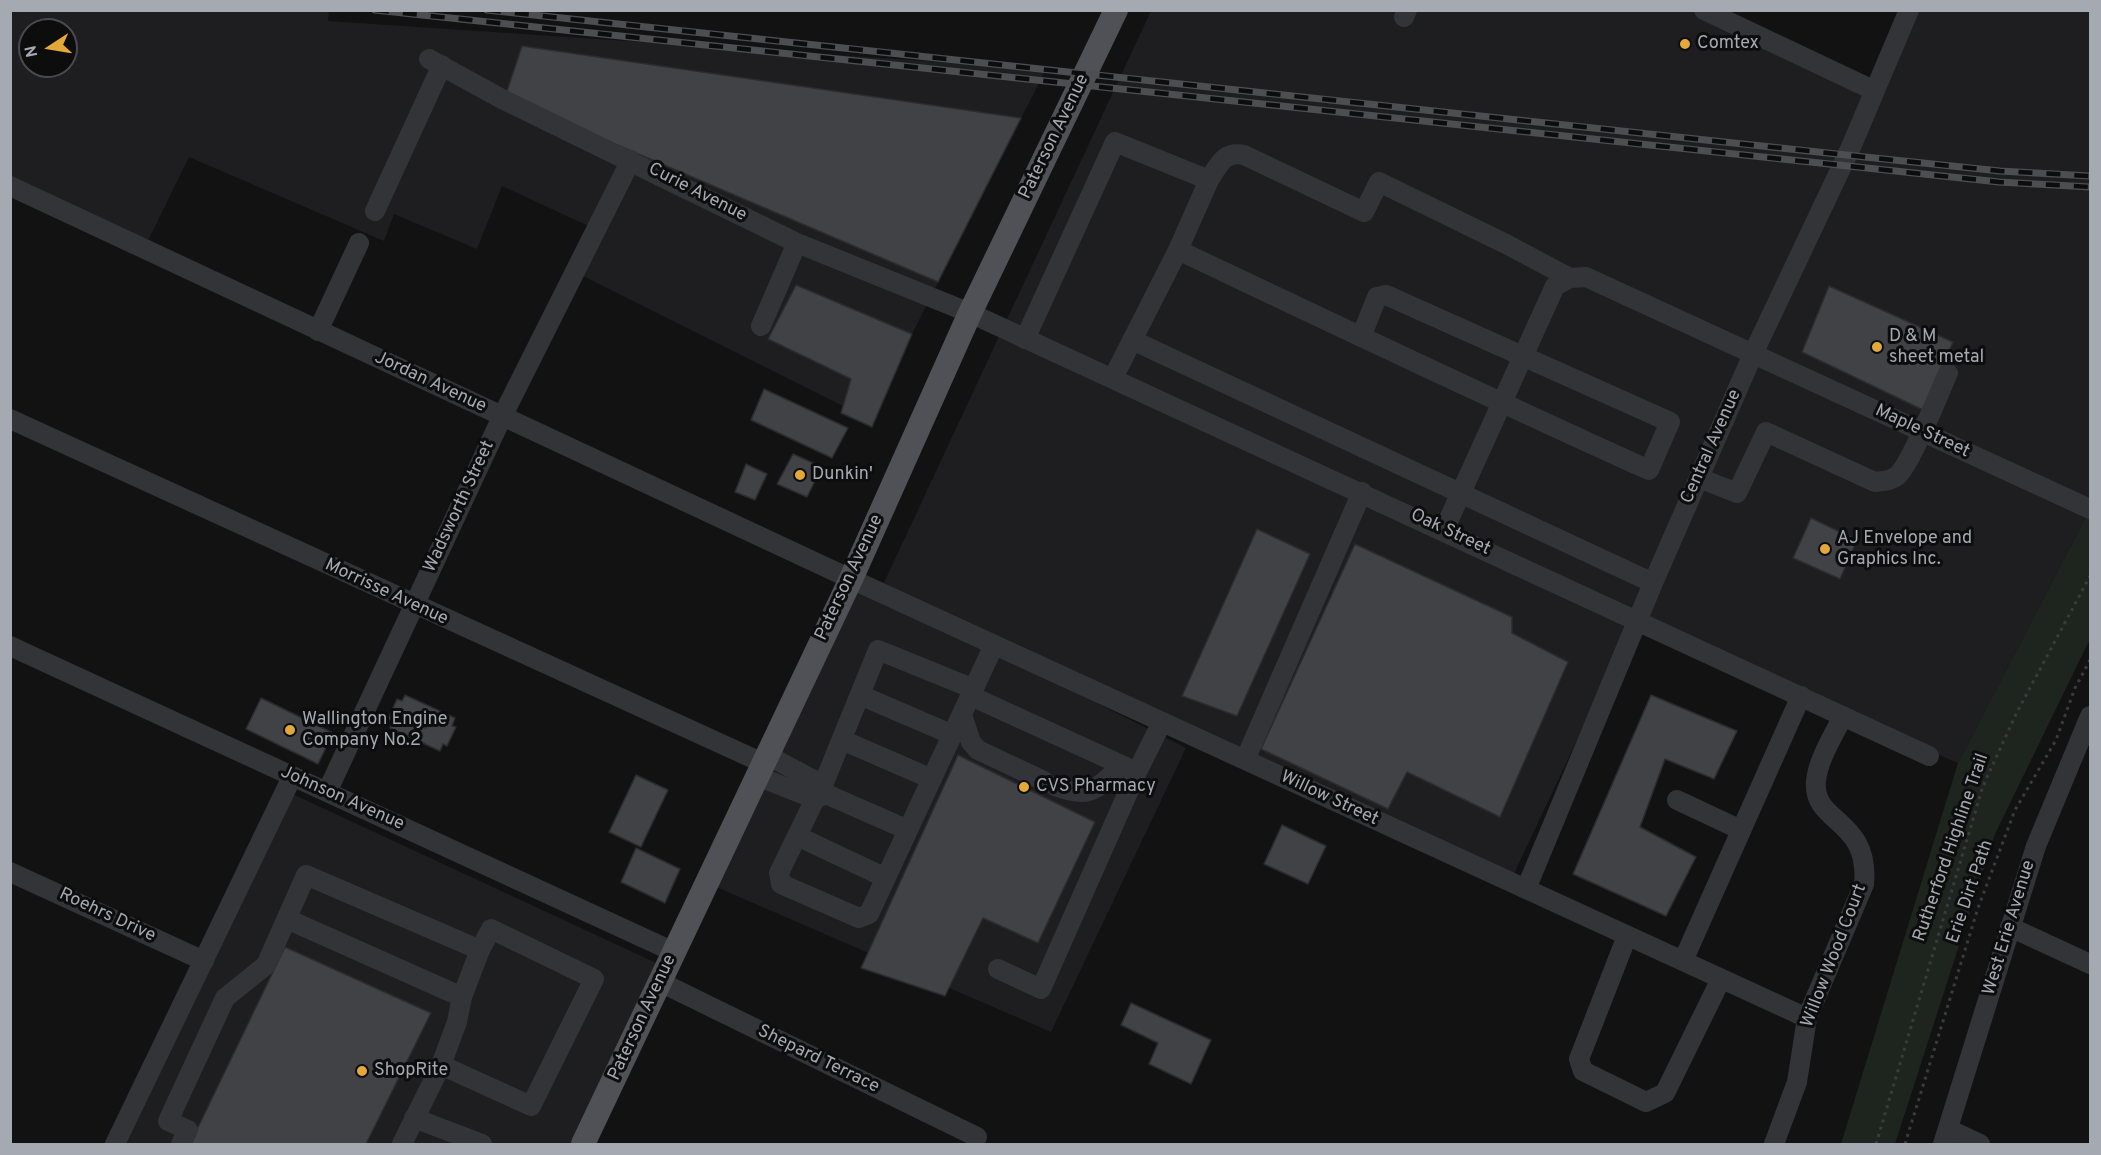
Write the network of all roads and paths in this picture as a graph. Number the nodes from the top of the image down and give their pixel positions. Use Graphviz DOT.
graph roads {
  1 [pos="1116,10"];
  2 [pos="1704,10"];
  3 [pos="1909,10"];
  4 [pos="1873,90"];
  5 [pos="631,160"];
  6 [pos="1209,180"];
  7 [pos="10,186"];
  8 [pos="375,211"];
  9 [pos="358,243"];
  10 [pos="798,243"];
  11 [pos="1178,250"];
  12 [pos="1570,278"];
  13 [pos="970,313"];
  14 [pos="761,326"];
  15 [pos="318,331"];
  16 [pos="1361,337"];
  17 [pos="1025,339"];
  18 [pos="1132,340"];
  19 [pos="1753,354"];
  20 [pos="1523,356"];
  21 [pos="1948,373"];
  22 [pos="1113,378"];
  23 [pos="1501,403"];
  24 [pos="502,417"];
  25 [pos="10,419"];
  26 [pos="1922,433"];
  27 [pos="1699,477"];
  28 [pos="1362,492"];
  29 [pos="1461,493"];
  30 [pos="2089,509"];
  31 [pos="1444,530"];
  32 [pos="2091,576"];
  33 [pos="851,579"];
  34 [pos="1653,583"];
  35 [pos="414,606"];
  36 [pos="1637,620"];
  37 [pos="994,645"];
  38 [pos="10,646"];
  39 [pos="2091,660"];
  40 [pos="972,692"];
  41 [pos="860,695"];
  42 [pos="1801,696"];
  43 [pos="962,715"];
  44 [pos="1843,716"];
  45 [pos="1162,722"];
  46 [pos="2088,727"];
  47 [pos="952,735"];
  48 [pos="842,740"];
  49 [pos="1929,756"];
  50 [pos="1245,760"];
  51 [pos="762,765"];
  52 [pos="1129,768"];
  53 [pos="292,777"];
  54 [pos="932,779"];
  55 [pos="327,792"];
  56 [pos="821,793"];
  57 [pos="1677,800"];
  58 [pos="908,830"];
  59 [pos="1741,830"];
  60 [pos="797,836"];
  61 [pos="12,878"];
  62 [pos="885,879"];
  63 [pos="1526,889"];
  64 [pos="286,919"];
  65 [pos="2010,927"];
  66 [pos="1627,936"];
  67 [pos="480,950"];
  68 [pos="674,952"];
  69 [pos="204,961"];
  70 [pos="1683,961"];
  71 [pos="2091,964"];
  72 [pos="998,969"];
  73 [pos="1720,979"];
  74 [pos="660,982"];
  75 [pos="462,997"];
  76 [pos="1807,1018"];
  77 [pos="441,1065"];
  78 [pos="414,1118"];
  79 [pos="977,1137"];
  80 [pos="1945,1137"];
  81 [pos="115,1144"];
  82 [pos="181,1144"];
  83 [pos="402,1144"];
  84 [pos="482,1144"];
  85 [pos="583,1144"];
  86 [pos="1774,1144"];
  87 [pos="1876,1144"];
  88 [pos="1905,1144"];
  89 [pos="1980,1144"];
  1 -- 13 [label="main road, Paterson Avenue"];
  2 -- 4 [label="street"];
  3 -- 4 [label="street, Central Avenue"];
  4 -- 19 [label="street, Central Avenue"];
  5 -- 8 [label="street, Curie Avenue"];
  5 -- 10 [label="street, Curie Avenue"];
  5 -- 24 [label="street, Wadsworth Street"];
  6 -- 11 [label="street"];
  6 -- 12 [label="street, Maple Street"];
  6 -- 17 [label="street"];
  7 -- 15 [label="street, Jordan Avenue"];
  9 -- 15 [label="street"];
  10 -- 13 [label="street, Curie Avenue"];
  10 -- 14 [label="street"];
  11 -- 16 [label="street"];
  11 -- 18 [label="street"];
  12 -- 19 [label="street, Maple Street"];
  12 -- 20 [label="street"];
  13 -- 17 [label="street, Oak Street"];
  13 -- 33 [label="main road, Paterson Avenue"];
  15 -- 24 [label="street, Jordan Avenue"];
  16 -- 20 [label="street"];
  16 -- 23 [label="street"];
  17 -- 22 [label="street, Oak Street"];
  18 -- 22 [label="street"];
  18 -- 29 [label="street"];
  19 -- 26 [label="street, Maple Street"];
  19 -- 27 [label="street, Central Avenue"];
  20 -- 23 [label="street"];
  20 -- 23 [label="street"];
  21 -- 26 [label="street"];
  22 -- 28 [label="street, Oak Street"];
  23 -- 29 [label="street"];
  24 -- 33 [label="street, Jordan Avenue"];
  24 -- 35 [label="street, Wadsworth Street"];
  25 -- 35 [label="street, Morrisse Avenue"];
  26 -- 27 [label="street"];
  26 -- 30 [label="street, Maple Street"];
  27 -- 34 [label="street, Central Avenue"];
  28 -- 31 [label="street, Oak Street"];
  28 -- 50 [label="street"];
  29 -- 31 [label="street"];
  29 -- 34 [label="street"];
  31 -- 36 [label="street, Oak Street"];
  32 -- 87 [label="path, Rutherford Highline Trail"];
  33 -- 37 [label="street, Willow Street"];
  33 -- 51 [label="main road, Paterson Avenue"];
  34 -- 36 [label="street, Central Avenue"];
  35 -- 51 [label="street, Morrisse Avenue"];
  35 -- 55 [label="street, Wadsworth Street"];
  36 -- 42 [label="street, Oak Street"];
  36 -- 63 [label="street, Central Avenue"];
  37 -- 40 [label="street"];
  37 -- 45 [label="street, Willow Street"];
  38 -- 53 [label="street, Johnson Avenue"];
  39 -- 88 [label="path, Erie Dirt Path"];
  40 -- 41 [label="street"];
  40 -- 43 [label="street"];
  40 -- 52 [label="street"];
  41 -- 47 [label="street"];
  41 -- 48 [label="street"];
  42 -- 44 [label="street, Oak Street"];
  42 -- 59 [label="street"];
  43 -- 47 [label="street"];
  43 -- 52 [label="street"];
  44 -- 49 [label="street, Oak Street"];
  44 -- 76 [label="street, Willow Wood Court"];
  45 -- 50 [label="street, Willow Street"];
  45 -- 52 [label="street"];
  46 -- 65 [label="street, West Erie Avenue"];
  47 -- 54 [label="street"];
  48 -- 54 [label="street"];
  48 -- 56 [label="street"];
  50 -- 63 [label="street, Willow Street"];
  51 -- 56 [label="street, Morrisse Avenue"];
  51 -- 68 [label="main road, Paterson Avenue"];
  52 -- 72 [label="street"];
  53 -- 55 [label="street, Johnson Avenue"];
  53 -- 69 [label="street"];
  54 -- 58 [label="street"];
  55 -- 68 [label="street, Johnson Avenue"];
  56 -- 58 [label="street, Morrisse Avenue"];
  56 -- 60 [label="street"];
  57 -- 59 [label="street"];
  58 -- 62 [label="street"];
  59 -- 70 [label="street"];
  60 -- 62 [label="street"];
  60 -- 62 [label="street"];
  61 -- 69 [label="street, Roehrs Drive"];
  63 -- 66 [label="street, Willow Street"];
  64 -- 67 [label="street"];
  64 -- 75 [label="street"];
  64 -- 82 [label="street"];
  65 -- 71 [label="street"];
  65 -- 80 [label="street, West Erie Avenue"];
  66 -- 70 [label="street, Willow Street"];
  66 -- 73 [label="street"];
  67 -- 75 [label="street"];
  67 -- 77 [label="street"];
  68 -- 74 [label="main road, Paterson Avenue"];
  69 -- 81 [label="street"];
  70 -- 73 [label="street, Willow Street"];
  73 -- 76 [label="street, Willow Street"];
  74 -- 79 [label="street, Shepard Terrace"];
  74 -- 85 [label="main road, Paterson Avenue"];
  75 -- 77 [label="street"];
  76 -- 86 [label="street, Willow Wood Court"];
  77 -- 78 [label="street"];
  78 -- 83 [label="street"];
  78 -- 84 [label="street"];
  80 -- 89 [label="street"];
}
